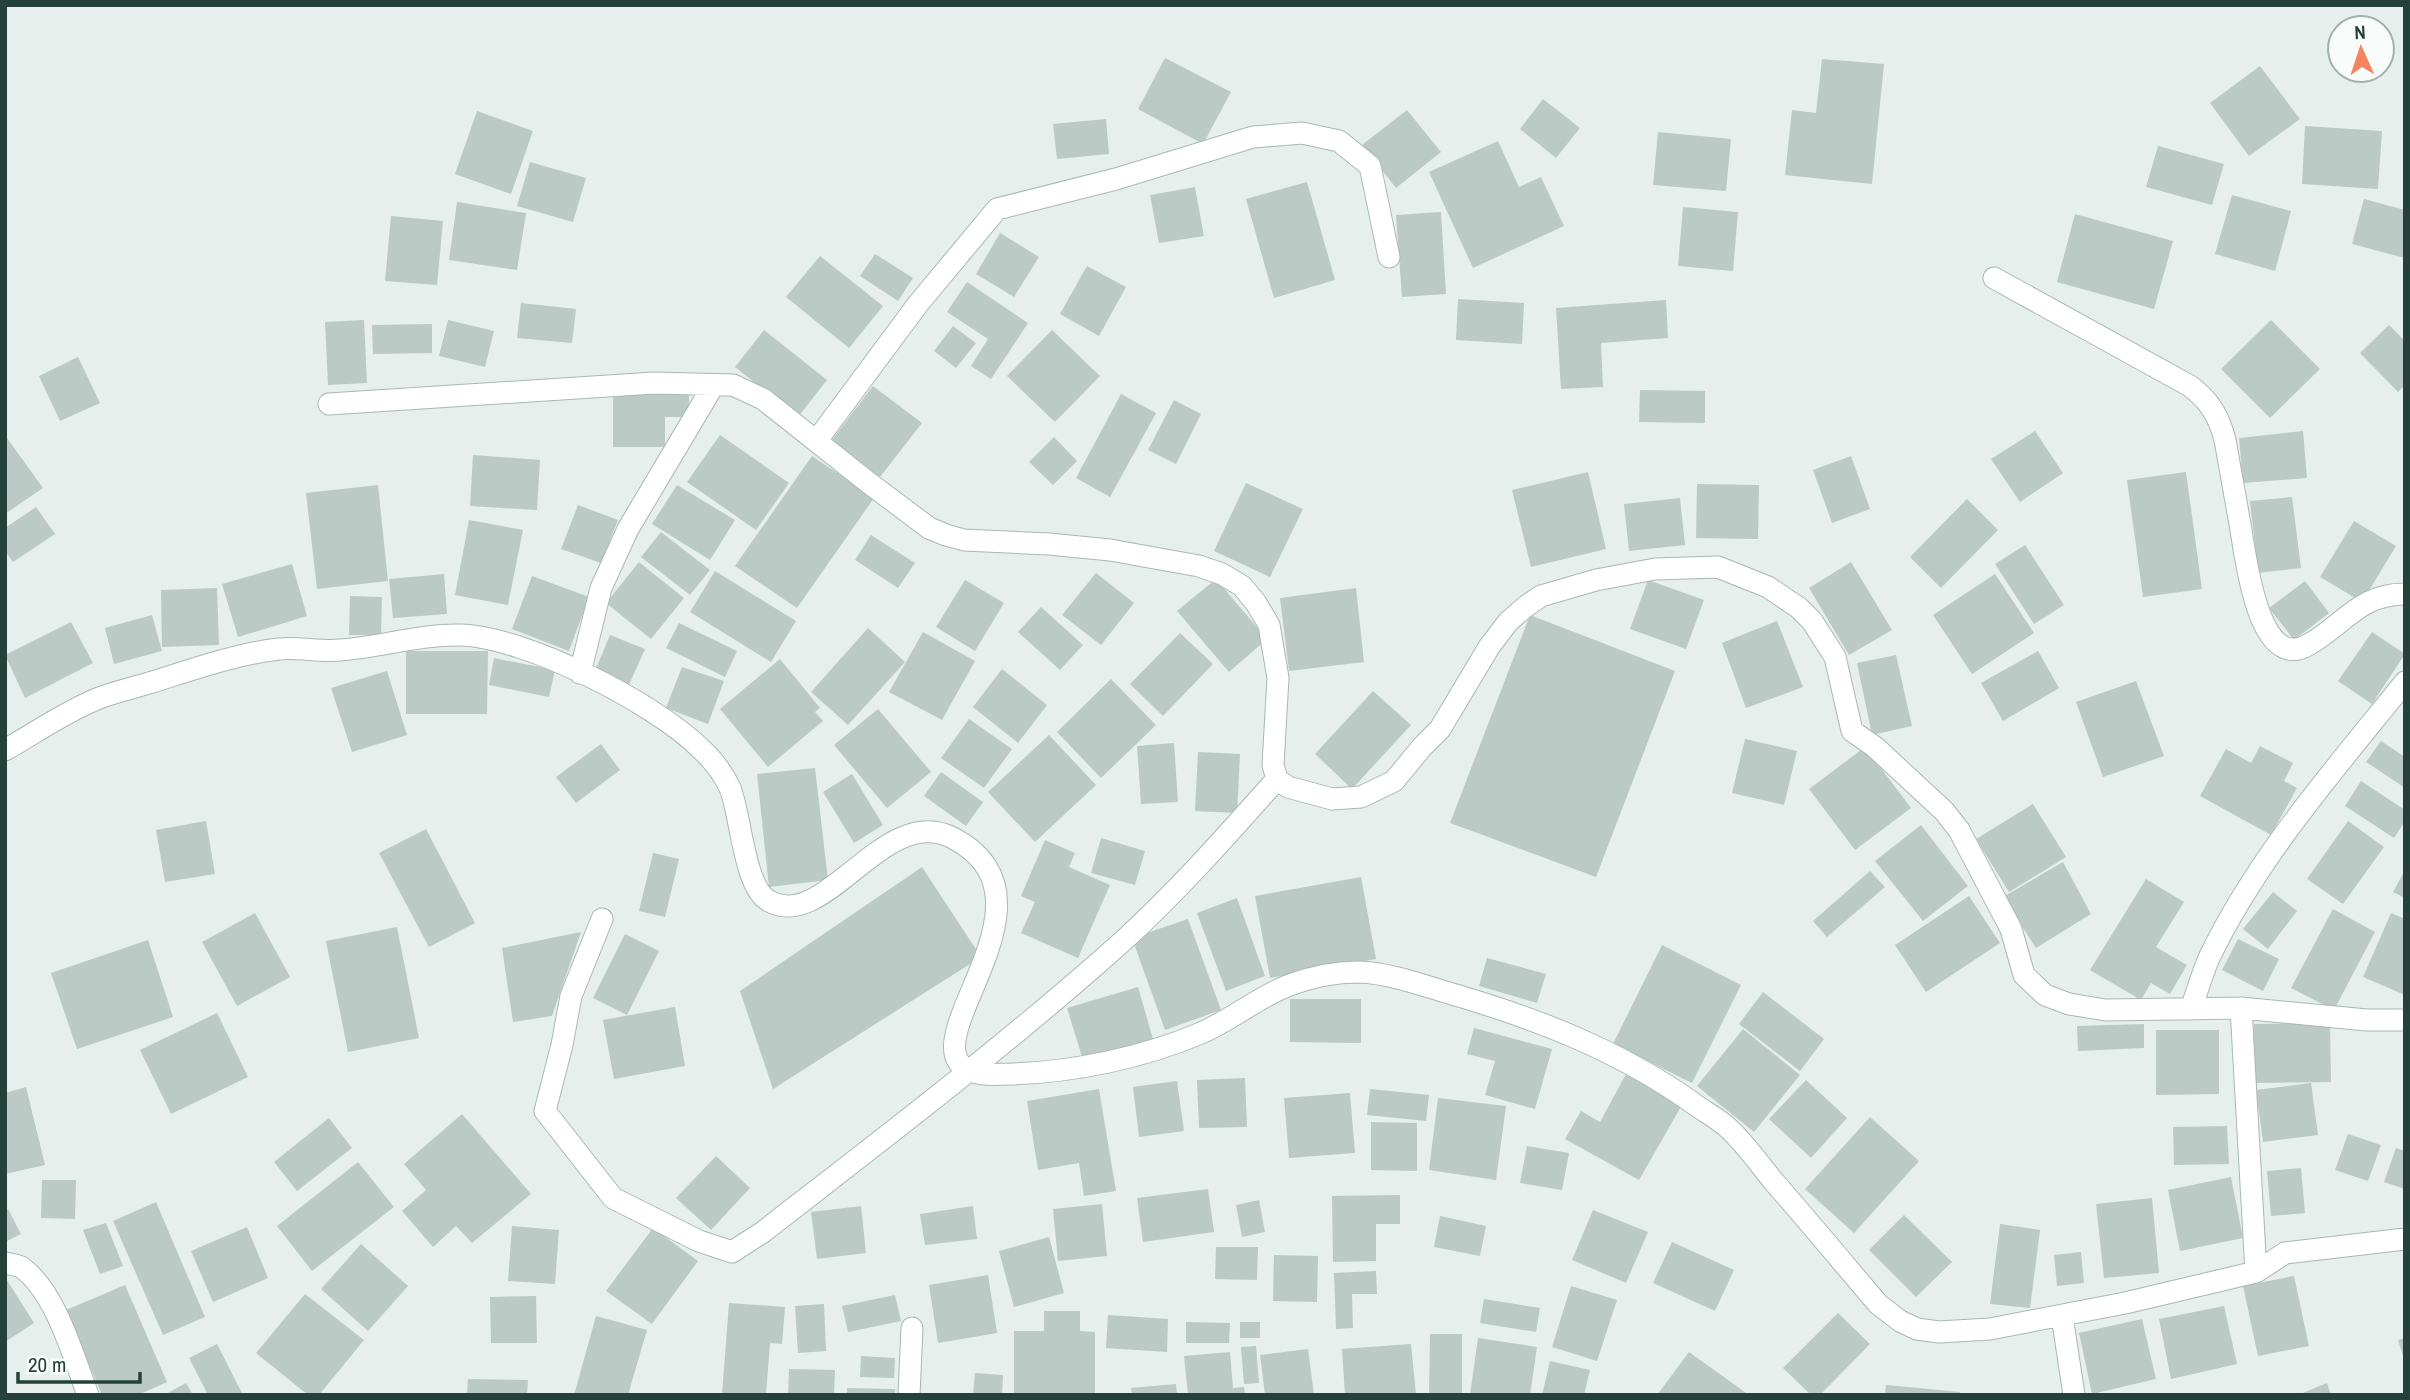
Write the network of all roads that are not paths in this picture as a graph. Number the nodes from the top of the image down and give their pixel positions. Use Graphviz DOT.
graph roads {
  1 [pos="1389,257"];
  2 [pos="1994,278"];
  3 [pos="713,386"];
  4 [pos="329,404"];
  5 [pos="817,440"];
  6 [pos="2405,594"];
  7 [pos="580,673"];
  8 [pos="2405,682"];
  9 [pos="5,750"];
  10 [pos="1277,779"];
  11 [pos="602,919"];
  12 [pos="2241,1008"];
  13 [pos="2190,1009"];
  14 [pos="2405,1020"];
  15 [pos="971,1071"];
  16 [pos="2405,1239"];
  17 [pos="5,1263"];
  18 [pos="2256,1272"];
  19 [pos="2062,1316"];
  20 [pos="912,1328"];
  21 [pos="88,1395"];
  22 [pos="908,1395"];
  23 [pos="2074,1395"];
  1 -- 5 [label="street"];
  2 -- 6 [label="street"];
  3 -- 4 [label="street"];
  3 -- 5 [label="street"];
  3 -- 7 [label="street"];
  5 -- 10 [label="street"];
  7 -- 9 [label="street"];
  7 -- 15 [label="street"];
  8 -- 13 [label="street"];
  10 -- 13 [label="street"];
  10 -- 15 [label="street"];
  11 -- 15 [label="street"];
  12 -- 13 [label="street"];
  12 -- 14 [label="street"];
  12 -- 18 [label="street"];
  15 -- 19 [label="street"];
  16 -- 18 [label="street"];
  17 -- 21 [label="street"];
  18 -- 19 [label="street"];
  19 -- 23 [label="street"];
  20 -- 22 [label="street"];
}
